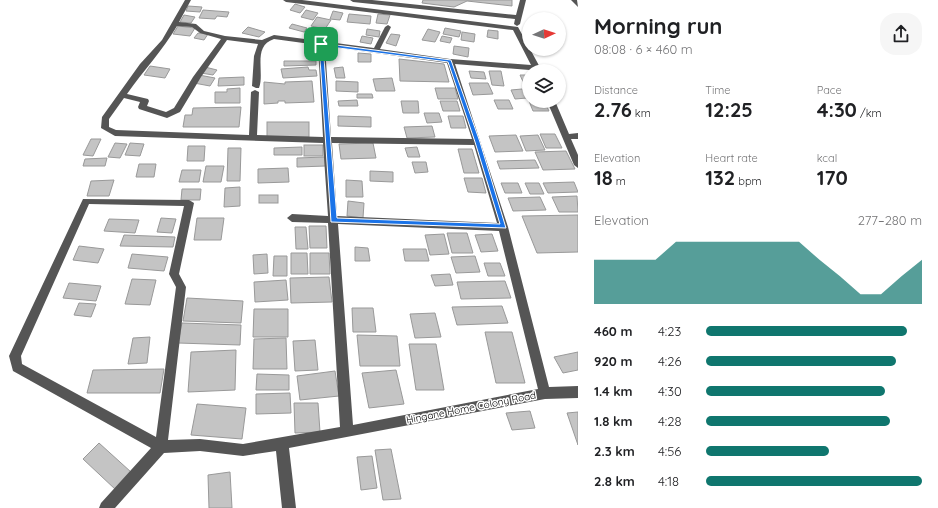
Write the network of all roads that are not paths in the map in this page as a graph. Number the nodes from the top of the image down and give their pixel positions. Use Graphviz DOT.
graph roads {
  1 [pos="188,0"];
  2 [pos="286,0"];
  3 [pos="353,0"];
  4 [pos="523,0"];
  5 [pos="574,0"];
  6 [pos="578,5"];
  7 [pos="519,17"];
  8 [pos="174,24"];
  9 [pos="388,27"];
  10 [pos="516,28"];
  11 [pos="224,38"];
  12 [pos="261,42"];
  13 [pos="321,44"];
  14 [pos="376,51"];
  15 [pos="450,61"];
  16 [pos="534,64"];
  17 [pos="522,68"];
  18 [pos="122,95"];
  19 [pos="554,108"];
  20 [pos="578,136"];
  21 [pos="567,137"];
  22 [pos="253,138"];
  23 [pos="328,140"];
  24 [pos="477,142"];
  25 [pos="578,165"];
  26 [pos="292,218"];
  27 [pos="334,220"];
  28 [pos="504,227"];
  29 [pos="545,392"];
  30 [pos="578,392"];
  31 [pos="347,432"];
  32 [pos="282,444"];
  33 [pos="161,447"];
  34 [pos="106,508"];
  35 [pos="289,508"];
  1 -- 8 [label="street"];
  2 -- 10 [label="street"];
  3 -- 7 [label="street"];
  4 -- 7 [label="street"];
  5 -- 6 [label="street"];
  7 -- 10 [label="street"];
  8 -- 11 [label="street"];
  8 -- 18 [label="street"];
  9 -- 14 [label="street"];
  10 -- 16 [label="street"];
  11 -- 12 [label="street"];
  11 -- 18 [label="street"];
  12 -- 13 [label="street"];
  12 -- 22 [label="street"];
  13 -- 14 [label="street"];
  13 -- 23 [label="street"];
  14 -- 15 [label="street"];
  15 -- 17 [label="street"];
  15 -- 24 [label="street, Hingane Home Colony Road"];
  18 -- 22 [label="street"];
  19 -- 21 [label="street"];
  20 -- 21 [label="street"];
  21 -- 25 [label="street"];
  22 -- 23 [label="street"];
  23 -- 24 [label="street"];
  23 -- 27 [label="street"];
  24 -- 28 [label="street, Hingane Home Colony Road"];
  26 -- 27 [label="street"];
  27 -- 28 [label="street"];
  27 -- 31 [label="street"];
  28 -- 29 [label="street, Hingane Home Colony Road"];
  29 -- 30 [label="street"];
  29 -- 31 [label="street, Hingane Home Colony Road"];
  31 -- 32 [label="street, Hingane Home Colony Road"];
  32 -- 33 [label="street, Hingane Home Colony Road"];
  32 -- 35 [label="street"];
  33 -- 33 [label="street"];
  33 -- 34 [label="street"];
}
